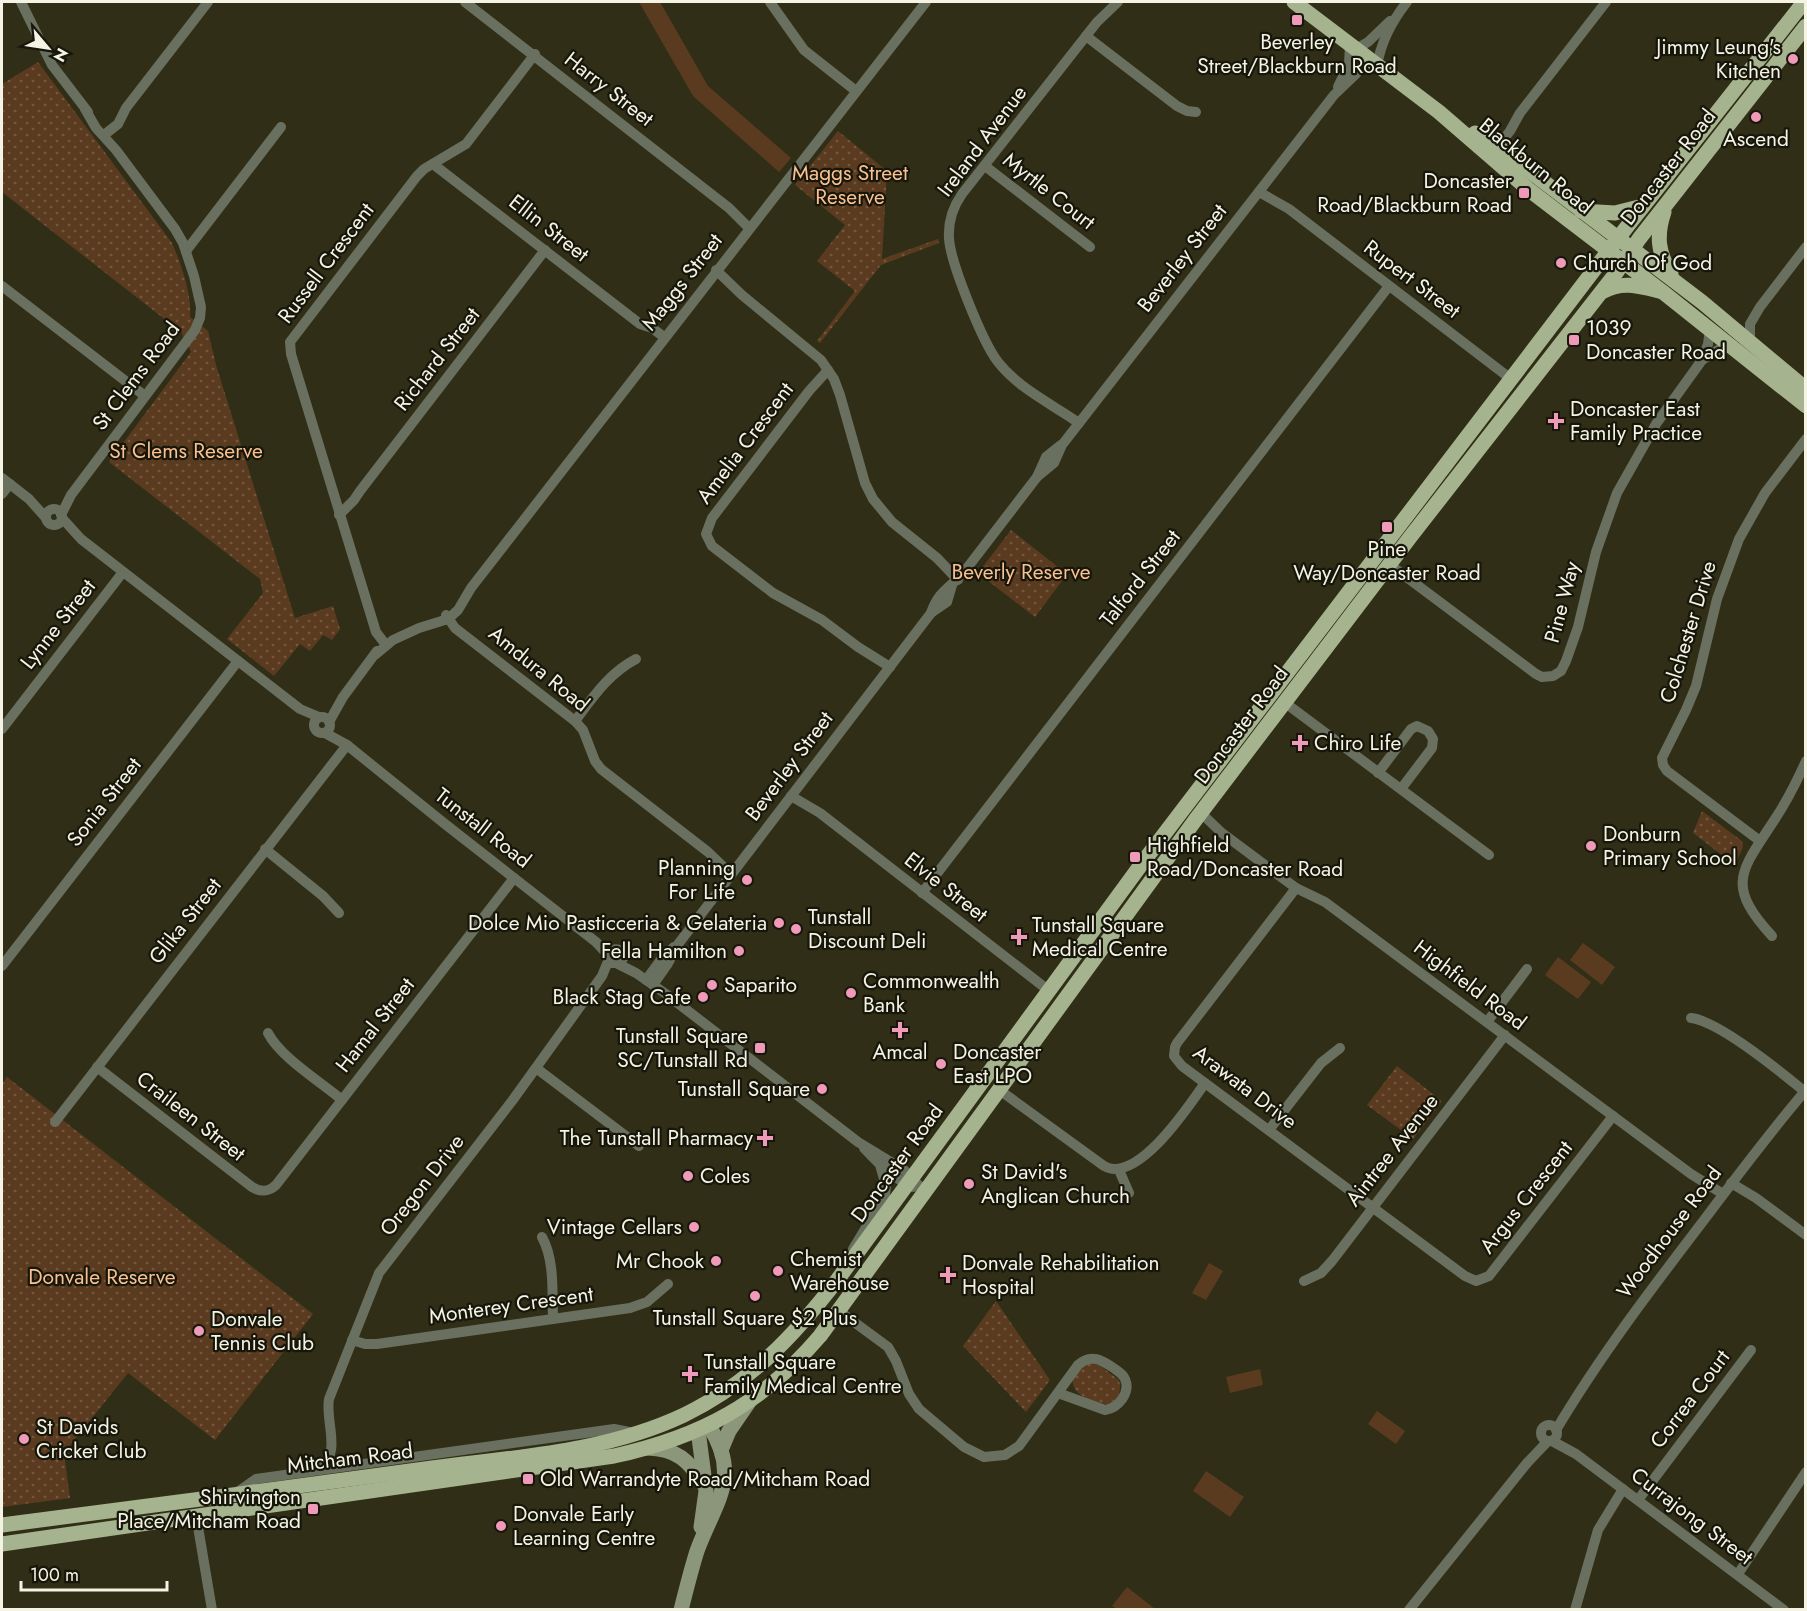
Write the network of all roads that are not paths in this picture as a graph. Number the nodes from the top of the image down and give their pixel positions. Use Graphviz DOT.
graph roads {
  1 [pos="21,2"];
  2 [pos="208,2"];
  3 [pos="465,2"];
  4 [pos="770,2"];
  5 [pos="926,2"];
  6 [pos="1118,2"];
  7 [pos="1294,2"];
  8 [pos="1407,2"];
  9 [pos="1606,2"];
  10 [pos="1804,2"];
  11 [pos="1397,15"];
  12 [pos="1806,26"];
  13 [pos="1086,36"];
  14 [pos="1353,47"];
  15 [pos="535,54"];
  16 [pos="1373,62"];
  17 [pos="856,91"];
  18 [pos="1334,95"];
  19 [pos="1196,112"];
  20 [pos="281,127"];
  21 [pos="107,132"];
  22 [pos="1494,149"];
  23 [pos="433,164"];
  24 [pos="985,166"];
  25 [pos="1262,188"];
  26 [pos="1669,201"];
  27 [pos="1643,206"];
  28 [pos="1581,211"];
  29 [pos="751,225"];
  30 [pos="1614,245"];
  31 [pos="1090,247"];
  32 [pos="1806,247"];
  33 [pos="545,250"];
  34 [pos="186,251"];
  35 [pos="1628,255"];
  36 [pos="714,273"];
  37 [pos="2,286"];
  38 [pos="1389,286"];
  39 [pos="1670,287"];
  40 [pos="1601,293"];
  41 [pos="1710,329"];
  42 [pos="1745,337"];
  43 [pos="662,340"];
  44 [pos="1734,348"];
  45 [pos="1702,360"];
  46 [pos="828,370"];
  47 [pos="1511,379"];
  48 [pos="1806,389"];
  49 [pos="145,396"];
  50 [pos="1806,406"];
  51 [pos="1077,426"];
  52 [pos="1806,439"];
  53 [pos="4,481"];
  54 [pos="2,494"];
  55 [pos="338,510"];
  56 [pos="55,516"];
  57 [pos="1389,564"];
  58 [pos="123,572"];
  59 [pos="958,579"];
  60 [pos="444,619"];
  61 [pos="384,644"];
  62 [pos="636,659"];
  63 [pos="238,661"];
  64 [pos="888,670"];
  65 [pos="1284,702"];
  66 [pos="575,721"];
  67 [pos="323,723"];
  68 [pos="2,729"];
  69 [pos="346,745"];
  70 [pos="1806,761"];
  71 [pos="1378,773"];
  72 [pos="1803,774"];
  73 [pos="1401,789"];
  74 [pos="793,793"];
  75 [pos="1185,806"];
  76 [pos="1199,816"];
  77 [pos="1760,841"];
  78 [pos="265,849"];
  79 [pos="1489,855"];
  80 [pos="733,871"];
  81 [pos="514,878"];
  82 [pos="1296,888"];
  83 [pos="922,893"];
  84 [pos="339,913"];
  85 [pos="1772,936"];
  86 [pos="615,958"];
  87 [pos="2,966"];
  88 [pos="1527,969"];
  89 [pos="649,982"];
  90 [pos="1048,990"];
  91 [pos="1691,1018"];
  92 [pos="1487,1022"];
  93 [pos="268,1033"];
  94 [pos="1505,1035"];
  95 [pos="1340,1048"];
  96 [pos="97,1067"];
  97 [pos="536,1068"];
  98 [pos="1205,1083"];
  99 [pos="998,1089"];
  100 [pos="1805,1090"];
  101 [pos="342,1100"];
  102 [pos="1613,1116"];
  103 [pos="55,1122"];
  104 [pos="1269,1130"];
  105 [pos="858,1142"];
  106 [pos="639,1146"];
  107 [pos="880,1165"];
  108 [pos="1119,1170"];
  109 [pos="1733,1180"];
  110 [pos="910,1181"];
  111 [pos="264,1191"];
  112 [pos="925,1192"];
  113 [pos="1129,1193"];
  114 [pos="1721,1196"];
  115 [pos="1373,1208"];
  116 [pos="1806,1235"];
  117 [pos="543,1237"];
  118 [pos="838,1279"];
  119 [pos="1304,1281"];
  120 [pos="668,1284"];
  121 [pos="839,1311"];
  122 [pos="553,1319"];
  123 [pos="352,1340"];
  124 [pos="1751,1350"];
  125 [pos="751,1374"];
  126 [pos="775,1382"];
  127 [pos="1058,1393"];
  128 [pos="749,1402"];
  129 [pos="698,1407"];
  130 [pos="703,1428"];
  131 [pos="635,1434"];
  132 [pos="1550,1434"];
  133 [pos="332,1442"];
  134 [pos="647,1448"];
  135 [pos="721,1450"];
  136 [pos="703,1462"];
  137 [pos="348,1465"];
  138 [pos="725,1466"];
  139 [pos="320,1469"];
  140 [pos="1806,1472"];
  141 [pos="706,1487"];
  142 [pos="1626,1491"];
  143 [pos="236,1494"];
  144 [pos="1638,1500"];
  145 [pos="196,1515"];
  146 [pos="2,1525"];
  147 [pos="2,1544"];
  148 [pos="698,1551"];
  149 [pos="1738,1574"];
  150 [pos="212,1610"];
  151 [pos="681,1610"];
  152 [pos="1409,1610"];
  153 [pos="1575,1610"];
  154 [pos="1784,1610"];
  1 -- 21 [label="street, St Clems Road"];
  2 -- 21 [label="street"];
  3 -- 15 [label="street, Harry Street"];
  4 -- 17 [label="street"];
  5 -- 17 [label="street, Maggs Street"];
  6 -- 13 [label="street, Ireland Avenue"];
  7 -- 14 [label="main road, Blackburn Road"];
  8 -- 11 [label="street, Beverley Street"];
  9 -- 22 [label="street"];
  10 -- 27 [label="main road, Doncaster Road"];
  11 -- 14 [label="street, Beverley Street"];
  11 -- 16 [label="street, Beverley Street"];
  12 -- 26 [label="main road, Doncaster Road"];
  13 -- 19 [label="street"];
  13 -- 24 [label="street, Ireland Avenue"];
  14 -- 16 [label="main road, Blackburn Road"];
  14 -- 18 [label="street, Beverley Street"];
  15 -- 23 [label="street, Russell Crescent"];
  15 -- 29 [label="street, Harry Street"];
  16 -- 18 [label="street, Beverley Street"];
  16 -- 22 [label="main road, Blackburn Road"];
  17 -- 29 [label="street, Maggs Street"];
  18 -- 25 [label="street, Beverley Street"];
  20 -- 34 [label="street"];
  21 -- 34 [label="street, St Clems Road"];
  22 -- 28 [label="main road, Blackburn Road"];
  22 -- 30 [label="main road, Blackburn Road"];
  23 -- 33 [label="street, Ellin Street"];
  23 -- 55 [label="street, Russell Crescent"];
  24 -- 31 [label="street, Myrtle Court"];
  24 -- 51 [label="street, Ireland Avenue"];
  25 -- 38 [label="street, Rupert Street"];
  25 -- 51 [label="street, Beverley Street"];
  26 -- 35 [label="main road, Doncaster Road"];
  26 -- 39 [label="main road"];
  27 -- 28 [label="main road"];
  27 -- 30 [label="main road, Doncaster Road"];
  28 -- 30 [label="main road, Blackburn Road"];
  29 -- 36 [label="street, Maggs Street"];
  30 -- 35 [label="main road, Blackburn Road"];
  30 -- 47 [label="main road, Doncaster Road"];
  32 -- 42 [label="street"];
  33 -- 43 [label="street, Ellin Street"];
  33 -- 55 [label="street, Richard Street"];
  34 -- 49 [label="street, St Clems Road"];
  35 -- 39 [label="main road, Blackburn Road"];
  35 -- 40 [label="main road, Doncaster Road"];
  36 -- 43 [label="street, Maggs Street"];
  36 -- 46 [label="street"];
  37 -- 49 [label="street"];
  38 -- 47 [label="street, Rupert Street"];
  38 -- 83 [label="street, Talford Street"];
  39 -- 40 [label="main road"];
  39 -- 41 [label="main road, Blackburn Road"];
  39 -- 42 [label="main road, Blackburn Road"];
  40 -- 57 [label="main road, Doncaster Road"];
  41 -- 44 [label="main road, Blackburn Road"];
  41 -- 45 [label="street, Pine Way"];
  42 -- 44 [label="street"];
  42 -- 48 [label="main road, Blackburn Road"];
  43 -- 60 [label="street, Maggs Street"];
  44 -- 45 [label="street, Pine Way"];
  44 -- 50 [label="main road, Blackburn Road"];
  45 -- 57 [label="street, Pine Way"];
  46 -- 59 [label="street"];
  46 -- 64 [label="street, Amelia Crescent"];
  47 -- 75 [label="main road, Doncaster Road"];
  49 -- 56 [label="street, St Clems Road"];
  51 -- 59 [label="street, Beverley Street"];
  52 -- 77 [label="street, Colchester Drive"];
  53 -- 54 [label="street"];
  53 -- 56 [label="street, Tunstall Road"];
  55 -- 61 [label="street, Russell Crescent"];
  56 -- 58 [label="street, Tunstall Road"];
  57 -- 65 [label="main road, Doncaster Road"];
  58 -- 63 [label="street, Tunstall Road"];
  58 -- 68 [label="street, Lynne Street"];
  59 -- 64 [label="street, Beverley Street"];
  60 -- 61 [label="street"];
  60 -- 66 [label="street, Amdura Road"];
  61 -- 67 [label="street"];
  62 -- 66 [label="street"];
  63 -- 67 [label="street, Tunstall Road"];
  63 -- 87 [label="street, Sonia Street"];
  64 -- 74 [label="street, Beverley Street"];
  65 -- 71 [label="street"];
  65 -- 76 [label="main road, Doncaster Road"];
  66 -- 80 [label="street, Amdura Road"];
  67 -- 69 [label="street, Tunstall Road"];
  69 -- 78 [label="street, Glika Street"];
  69 -- 81 [label="street, Tunstall Road"];
  70 -- 72 [label="street"];
  71 -- 73 [label="street"];
  71 -- 73 [label="street"];
  72 -- 77 [label="street"];
  73 -- 79 [label="street"];
  74 -- 80 [label="street, Beverley Street"];
  74 -- 83 [label="street, Elvie Street"];
  75 -- 76 [label="main road"];
  75 -- 90 [label="main road, Doncaster Road"];
  76 -- 82 [label="street, Highfield Road"];
  76 -- 99 [label="main road, Doncaster Road"];
  77 -- 85 [label="street"];
  78 -- 84 [label="street"];
  78 -- 96 [label="street, Glika Street"];
  80 -- 89 [label="street, Beverley Street"];
  81 -- 86 [label="street, Tunstall Road"];
  81 -- 101 [label="street, Hamal Street"];
  82 -- 92 [label="street, Highfield Road"];
  82 -- 98 [label="street, Arawata Drive"];
  83 -- 90 [label="street, Elvie Street"];
  86 -- 89 [label="street, Tunstall Road"];
  86 -- 97 [label="street, Oregon Drive"];
  88 -- 92 [label="street"];
  89 -- 105 [label="street, Tunstall Road"];
  90 -- 110 [label="main road, Doncaster Road"];
  91 -- 100 [label="street"];
  92 -- 94 [label="street, Highfield Road"];
  93 -- 101 [label="street"];
  94 -- 102 [label="street, Highfield Road"];
  94 -- 115 [label="street, Aintree Avenue"];
  95 -- 104 [label="street"];
  96 -- 103 [label="street, Glika Street"];
  96 -- 111 [label="street, Craileen Street"];
  97 -- 106 [label="street"];
  97 -- 123 [label="street, Oregon Drive"];
  98 -- 104 [label="street, Arawata Drive"];
  98 -- 108 [label="street"];
  99 -- 108 [label="street"];
  99 -- 112 [label="main road, Doncaster Road"];
  100 -- 109 [label="street, Woodhouse Road"];
  101 -- 111 [label="street, Hamal Street"];
  102 -- 114 [label="street, Highfield Road"];
  102 -- 115 [label="street, Argus Crescent"];
  104 -- 115 [label="street, Arawata Drive"];
  105 -- 107 [label="street, Tunstall Road"];
  105 -- 110 [label="street, Tunstall Road"];
  107 -- 110 [label="street, Tunstall Road"];
  107 -- 118 [label="street"];
  108 -- 113 [label="street"];
  109 -- 114 [label="street, Woodhouse Road"];
  109 -- 116 [label="street"];
  110 -- 112 [label="street, Tunstall Road"];
  110 -- 118 [label="main road, Doncaster Road"];
  112 -- 121 [label="main road, Doncaster Road"];
  114 -- 132 [label="street, Woodhouse Road"];
  115 -- 119 [label="street, Aintree Avenue"];
  117 -- 122 [label="street"];
  118 -- 125 [label="main road, Doncaster Road"];
  120 -- 122 [label="street, Monterey Crescent"];
  121 -- 126 [label="main road, Doncaster Road"];
  121 -- 127 [label="street"];
  122 -- 123 [label="street, Monterey Crescent"];
  123 -- 133 [label="street, Oregon Drive"];
  124 -- 144 [label="street, Correa Court"];
  125 -- 126 [label="main road"];
  125 -- 129 [label="main road, Doncaster Road"];
  126 -- 128 [label="main road, Doncaster Road"];
  127 -- 127 [label="street"];
  128 -- 130 [label="main road, Doncaster Road"];
  128 -- 135 [label="main road"];
  129 -- 130 [label="main road"];
  129 -- 131 [label="main road, Mitcham Road"];
  130 -- 134 [label="main road, Mitcham Road"];
  130 -- 135 [label="main road"];
  130 -- 136 [label="main road"];
  131 -- 137 [label="street"];
  131 -- 143 [label="main road, Mitcham Road"];
  132 -- 142 [label="street, Currajong Street"];
  132 -- 152 [label="street, Woodhouse Road"];
  133 -- 137 [label="street, Oregon Drive"];
  133 -- 139 [label="street"];
  134 -- 141 [label="main road"];
  134 -- 145 [label="main road, Mitcham Road"];
  135 -- 138 [label="main road"];
  136 -- 138 [label="main road"];
  136 -- 141 [label="main road"];
  137 -- 139 [label="street"];
  138 -- 148 [label="main road"];
  139 -- 143 [label="street"];
  140 -- 149 [label="street"];
  141 -- 148 [label="main road"];
  142 -- 144 [label="street, Currajong Street"];
  142 -- 153 [label="street"];
  143 -- 146 [label="main road, Mitcham Road"];
  144 -- 149 [label="street, Currajong Street"];
  145 -- 147 [label="main road, Mitcham Road"];
  145 -- 150 [label="street"];
  148 -- 151 [label="main road"];
  149 -- 154 [label="street, Currajong Street"];
}
